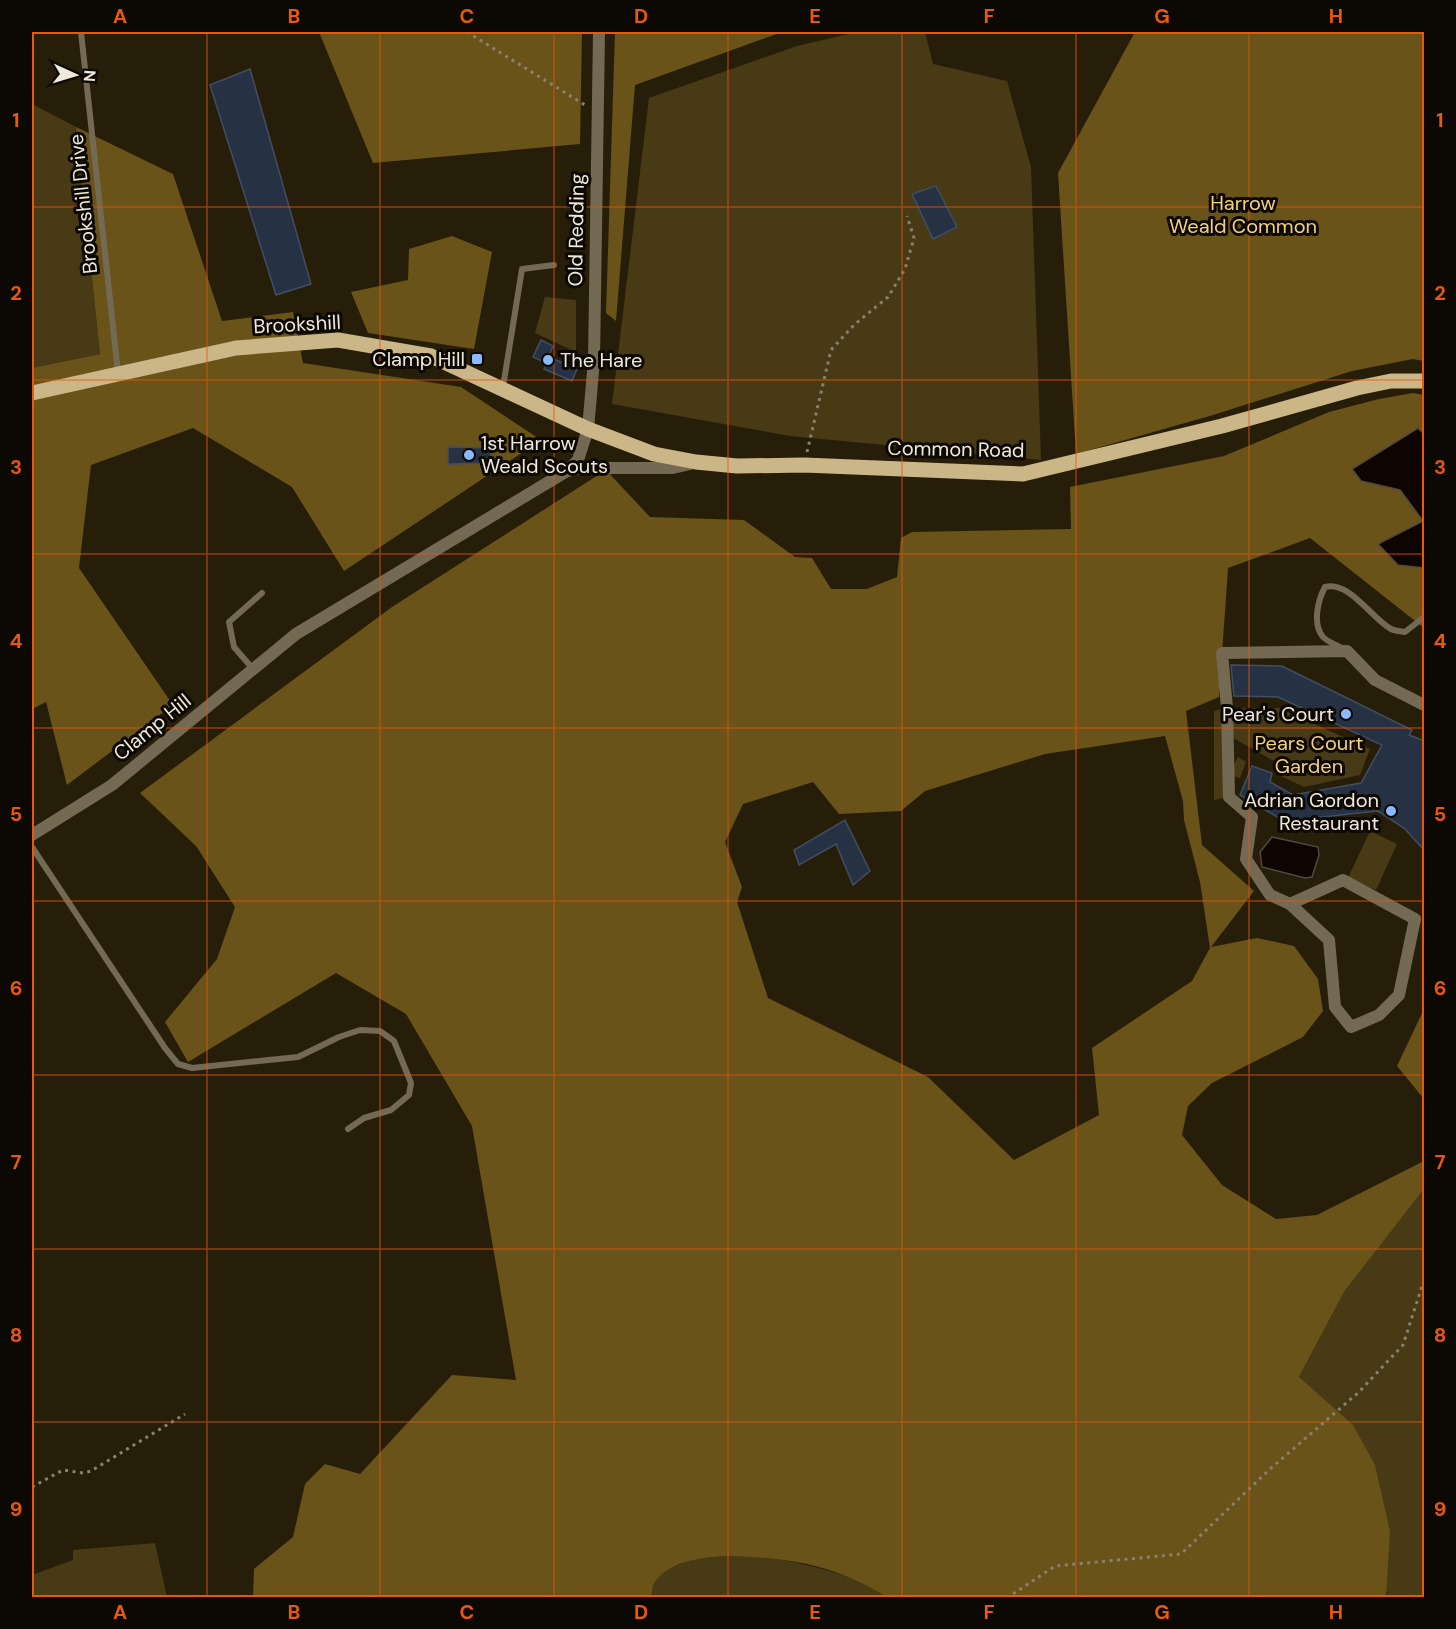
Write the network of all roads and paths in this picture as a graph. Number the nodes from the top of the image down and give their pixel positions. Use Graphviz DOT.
graph roads {
  1 [pos="81,32"];
  2 [pos="467,32"];
  3 [pos="599,32"];
  4 [pos="598,113"];
  5 [pos="907,216"];
  6 [pos="554,265"];
  7 [pos="118,373"];
  8 [pos="1425,381"];
  9 [pos="503,390"];
  10 [pos="32,393"];
  11 [pos="588,429"];
  12 [pos="696,462"];
  13 [pos="804,465"];
  14 [pos="567,471"];
  15 [pos="262,593"];
  16 [pos="1425,617"];
  17 [pos="1347,651"];
  18 [pos="253,669"];
  19 [pos="1425,705"];
  20 [pos="32,835"];
  21 [pos="32,847"];
  22 [pos="1290,904"];
  23 [pos="348,1129"];
  24 [pos="1425,1280"];
  25 [pos="185,1414"];
  26 [pos="32,1486"];
  27 [pos="1007,1598"];
  1 -- 7 [label="lane, Brookshill Drive"];
  2 -- 4 [label="path"];
  3 -- 4 [label="street, Old Redding"];
  4 -- 11 [label="street, Old Redding"];
  5 -- 13 [label="path"];
  6 -- 9 [label="lane"];
  7 -- 9 [label="main road, Brookshill"];
  7 -- 10 [label="main road, Brookshill"];
  8 -- 13 [label="main road, Common Road"];
  9 -- 11 [label="main road, Brookshill"];
  11 -- 12 [label="main road, Common Road"];
  11 -- 14 [label="street, Clamp Hill"];
  12 -- 13 [label="main road, Common Road"];
  12 -- 14 [label="street, Clamp Hill"];
  14 -- 18 [label="street, Clamp Hill"];
  15 -- 18 [label="lane"];
  16 -- 17 [label="lane"];
  17 -- 19 [label="street"];
  17 -- 22 [label="street"];
  18 -- 20 [label="street, Clamp Hill"];
  21 -- 23 [label="lane"];
  22 -- 22 [label="street"];
  24 -- 27 [label="path"];
  25 -- 26 [label="path"];
}
